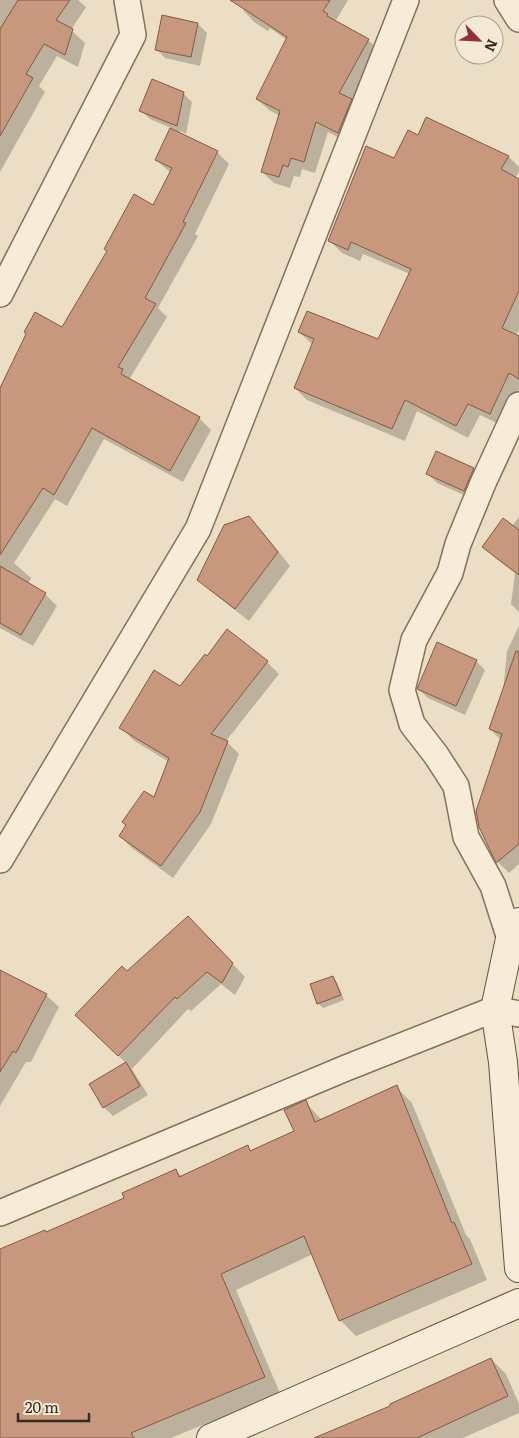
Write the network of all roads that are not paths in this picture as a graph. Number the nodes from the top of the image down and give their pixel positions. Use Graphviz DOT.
graph roads {
  1 [pos="127,0"];
  2 [pos="406,0"];
  3 [pos="507,0"];
  4 [pos="519,20"];
  5 [pos="0,294"];
  6 [pos="519,405"];
  7 [pos="0,860"];
  8 [pos="514,931"];
  9 [pos="507,1012"];
  10 [pos="0,1213"];
  11 [pos="519,1268"];
  12 [pos="519,1303"];
  13 [pos="211,1438"];
  1 -- 5 [label="street"];
  2 -- 7 [label="street"];
  3 -- 4 [label="street"];
  6 -- 8 [label="street"];
  8 -- 9 [label="street"];
  9 -- 10 [label="street"];
  9 -- 11 [label="street"];
  12 -- 13 [label="street"];
}
